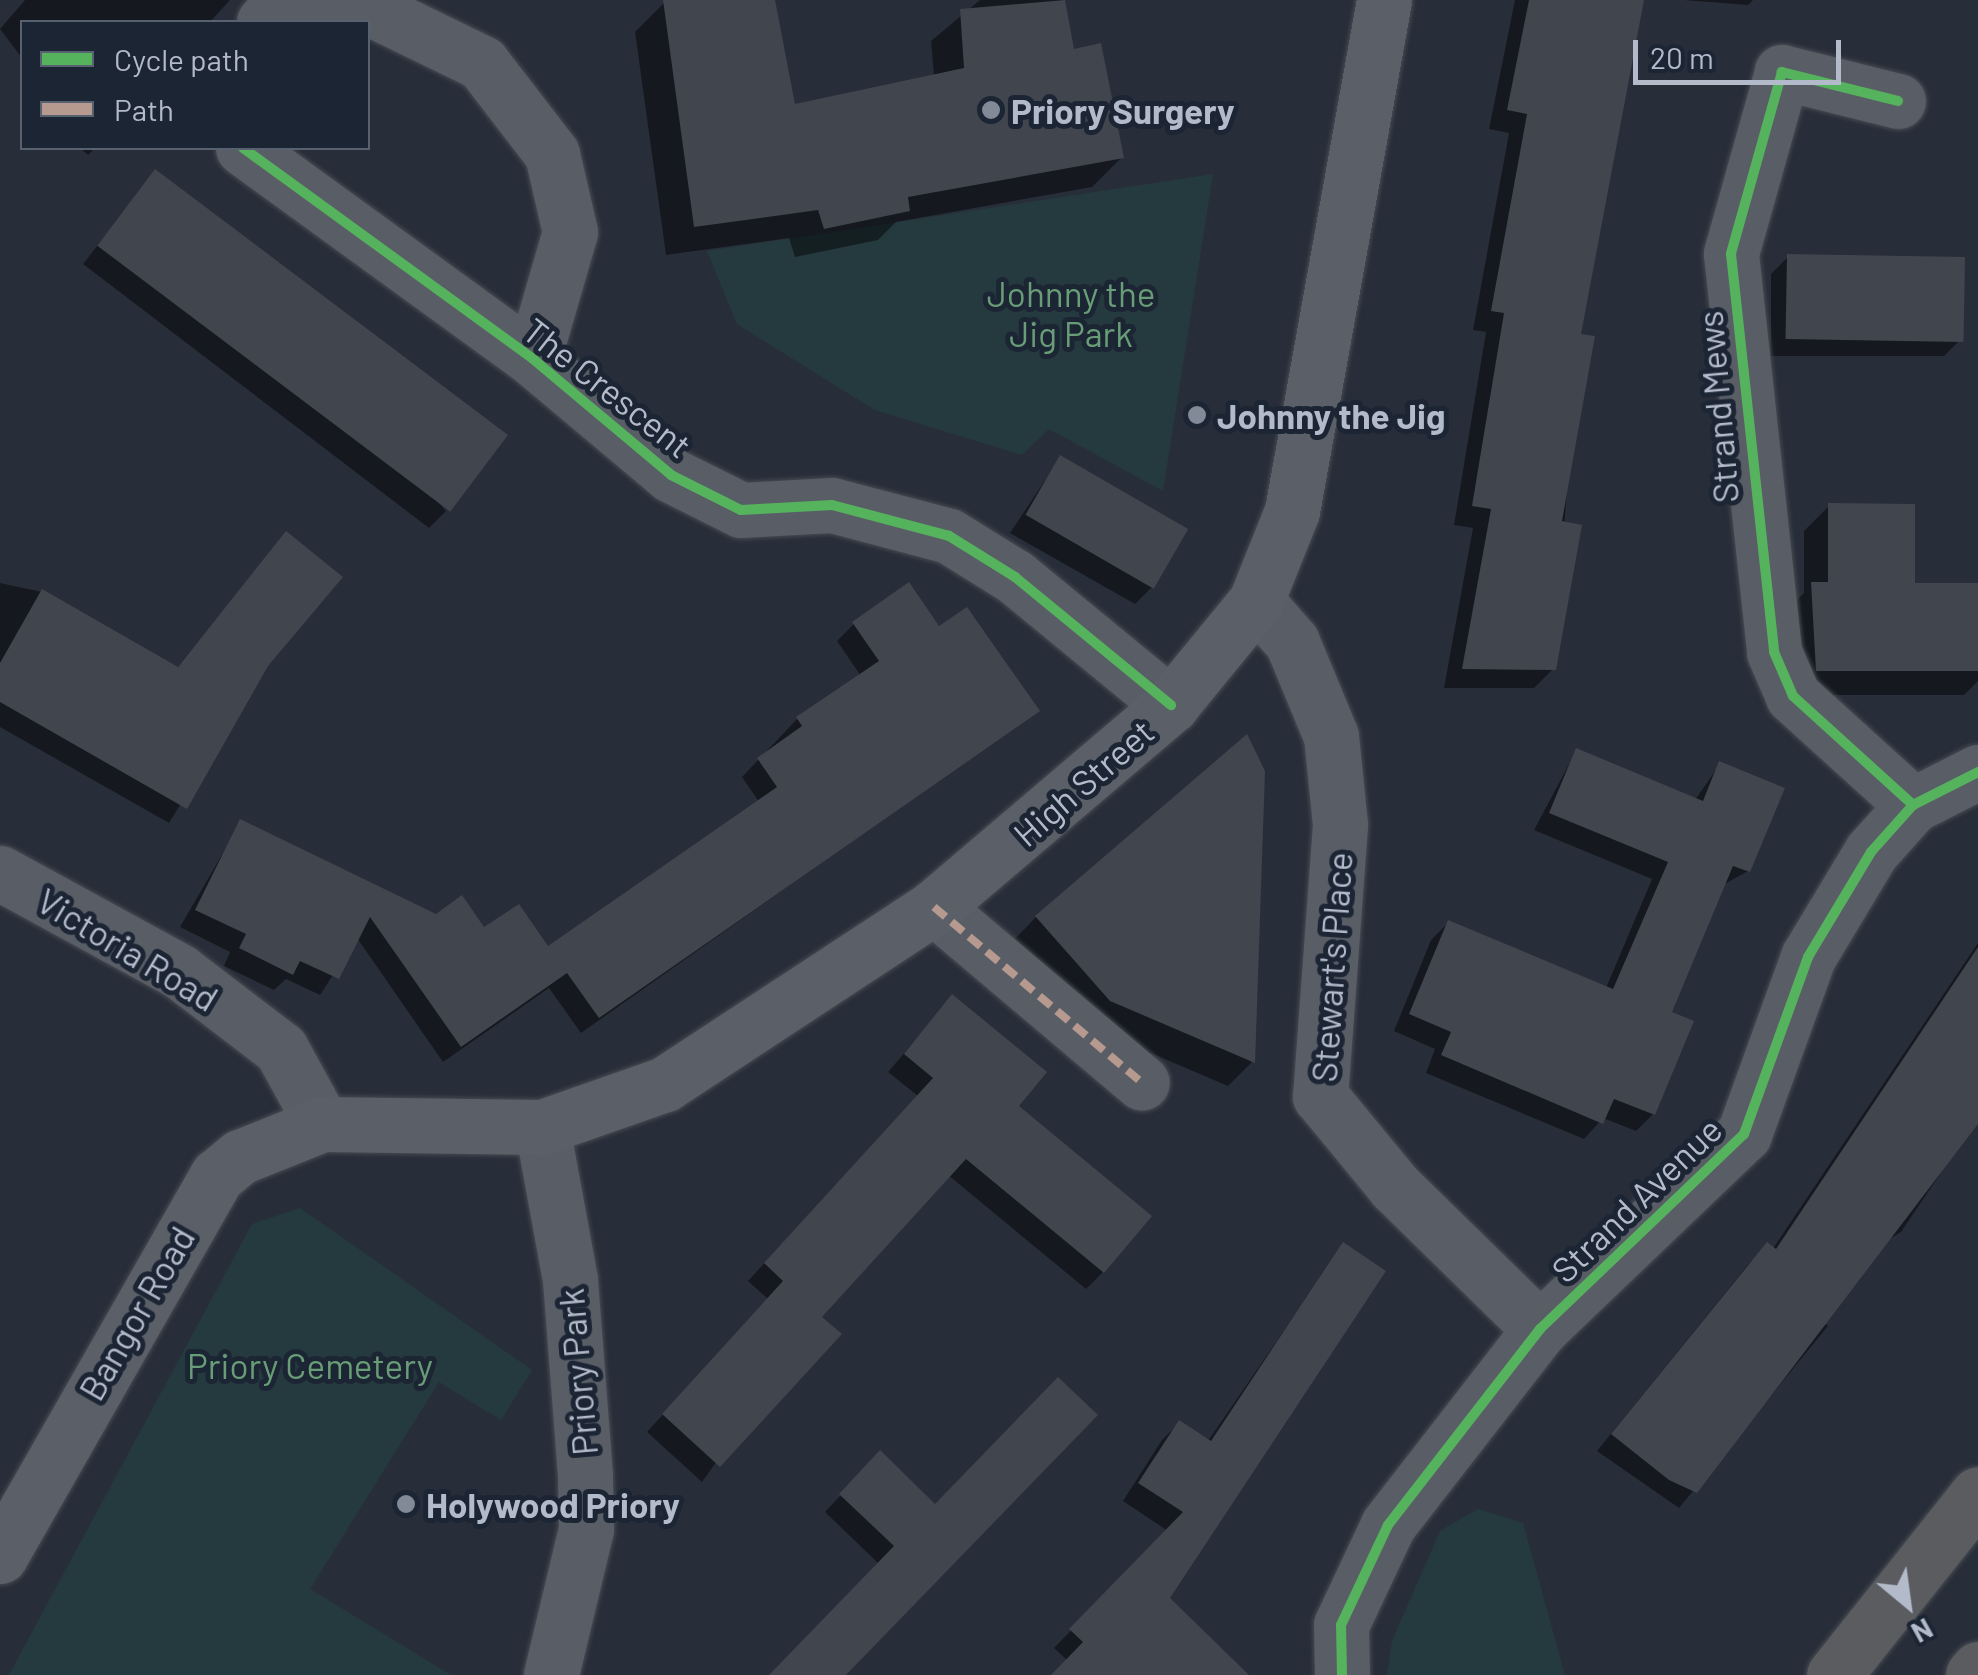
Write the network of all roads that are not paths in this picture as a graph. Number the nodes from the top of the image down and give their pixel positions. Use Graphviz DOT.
graph roads {
  1 [pos="322,0"];
  2 [pos="353,0"];
  3 [pos="1384,0"];
  4 [pos="266,20"];
  5 [pos="1898,101"];
  6 [pos="246,150"];
  7 [pos="533,359"];
  8 [pos="1256,601"];
  9 [pos="1171,705"];
  10 [pos="1978,772"];
  11 [pos="1913,805"];
  12 [pos="0,873"];
  13 [pos="934,907"];
  14 [pos="1142,1083"];
  15 [pos="322,1124"];
  16 [pos="542,1127"];
  17 [pos="1540,1329"];
  18 [pos="1978,1494"];
  19 [pos="0,1556"];
  20 [pos="1978,1669"];
  21 [pos="551,1675"];
  22 [pos="1342,1675"];
  23 [pos="1834,1675"];
  24 [pos="1973,1675"];
  1 -- 4 [label="street"];
  2 -- 7 [label="street, The Crescent"];
  3 -- 8 [label="main road, High Street"];
  5 -- 11 [label="street, Strand Mews"];
  6 -- 7 [label="street, The Crescent"];
  7 -- 9 [label="street, The Crescent"];
  8 -- 9 [label="main road, High Street"];
  8 -- 17 [label="street, Stewart's Place"];
  9 -- 13 [label="main road, High Street"];
  10 -- 11 [label="street, Strand Avenue"];
  11 -- 17 [label="street, Strand Avenue"];
  12 -- 15 [label="street, Victoria Road"];
  13 -- 14 [label="street"];
  13 -- 16 [label="main road, High Street"];
  15 -- 16 [label="main road, High Street"];
  15 -- 19 [label="main road, Bangor Road"];
  16 -- 21 [label="street, Priory Park"];
  17 -- 22 [label="street, Strand Avenue"];
  18 -- 23 [label="highway"];
  20 -- 24 [label="highway"];
}
